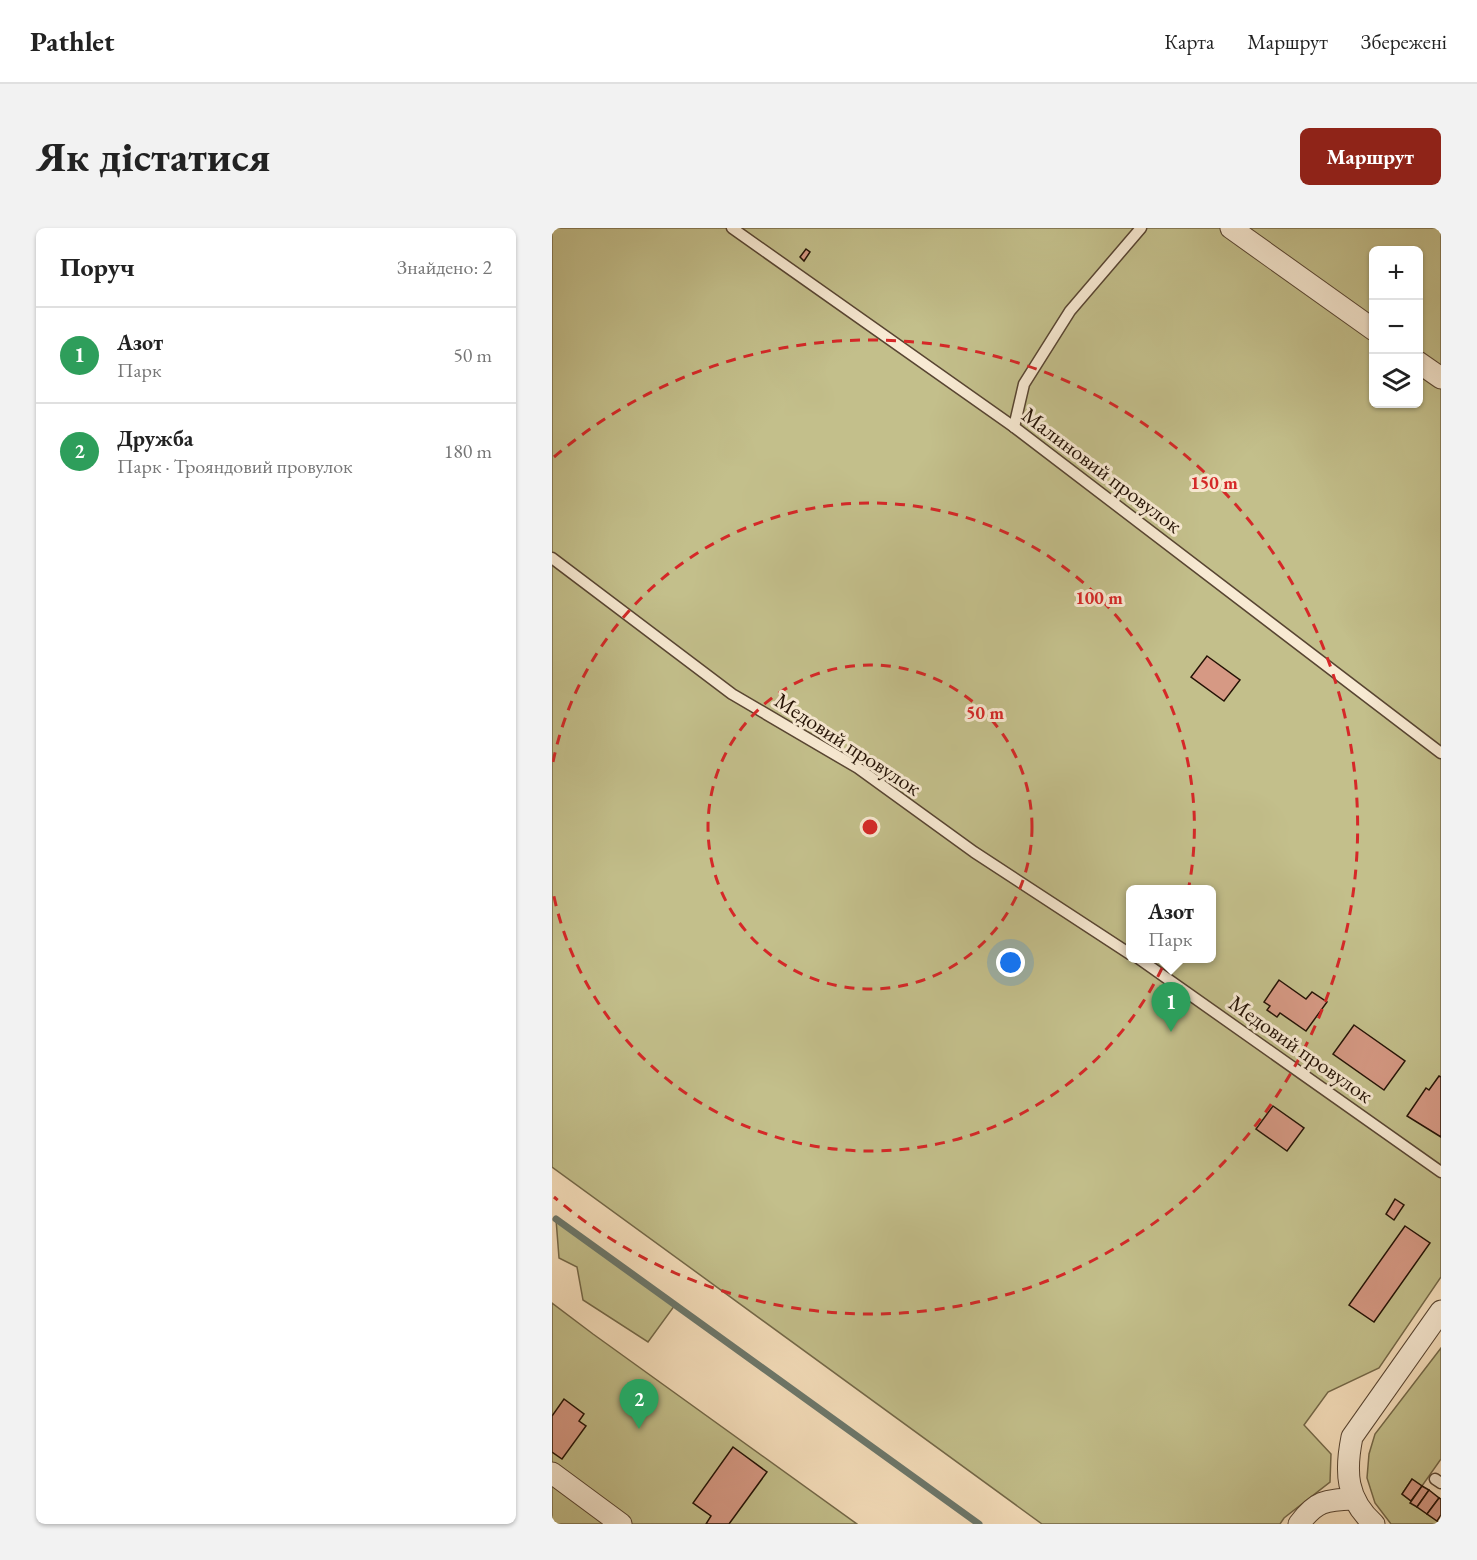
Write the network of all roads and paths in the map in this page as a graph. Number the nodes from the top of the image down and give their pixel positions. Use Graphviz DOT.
graph roads {
  1 [pos="732,228"];
  2 [pos="1141,228"];
  3 [pos="1231,228"];
  4 [pos="1369,326"];
  5 [pos="1423,365"];
  6 [pos="1441,378"];
  7 [pos="1014,427"];
  8 [pos="552,558"];
  9 [pos="1441,753"];
  10 [pos="1126,951"];
  11 [pos="1145,963"];
  12 [pos="1441,1172"];
  13 [pos="1441,1311"];
  14 [pos="552,1473"];
  15 [pos="1353,1499"];
  16 [pos="621,1524"];
  17 [pos="1299,1524"];
  18 [pos="1374,1524"];
  1 -- 7 [label="lane, Малиновий провулок"];
  2 -- 7 [label="lane"];
  3 -- 4 [label="street"];
  5 -- 6 [label="street"];
  7 -- 9 [label="lane, Малиновий провулок"];
  8 -- 10 [label="lane, Медовий провулок"];
  11 -- 12 [label="lane, Медовий провулок"];
  13 -- 15 [label="street"];
  14 -- 16 [label="street"];
  15 -- 17 [label="street"];
  15 -- 18 [label="street"];
}
